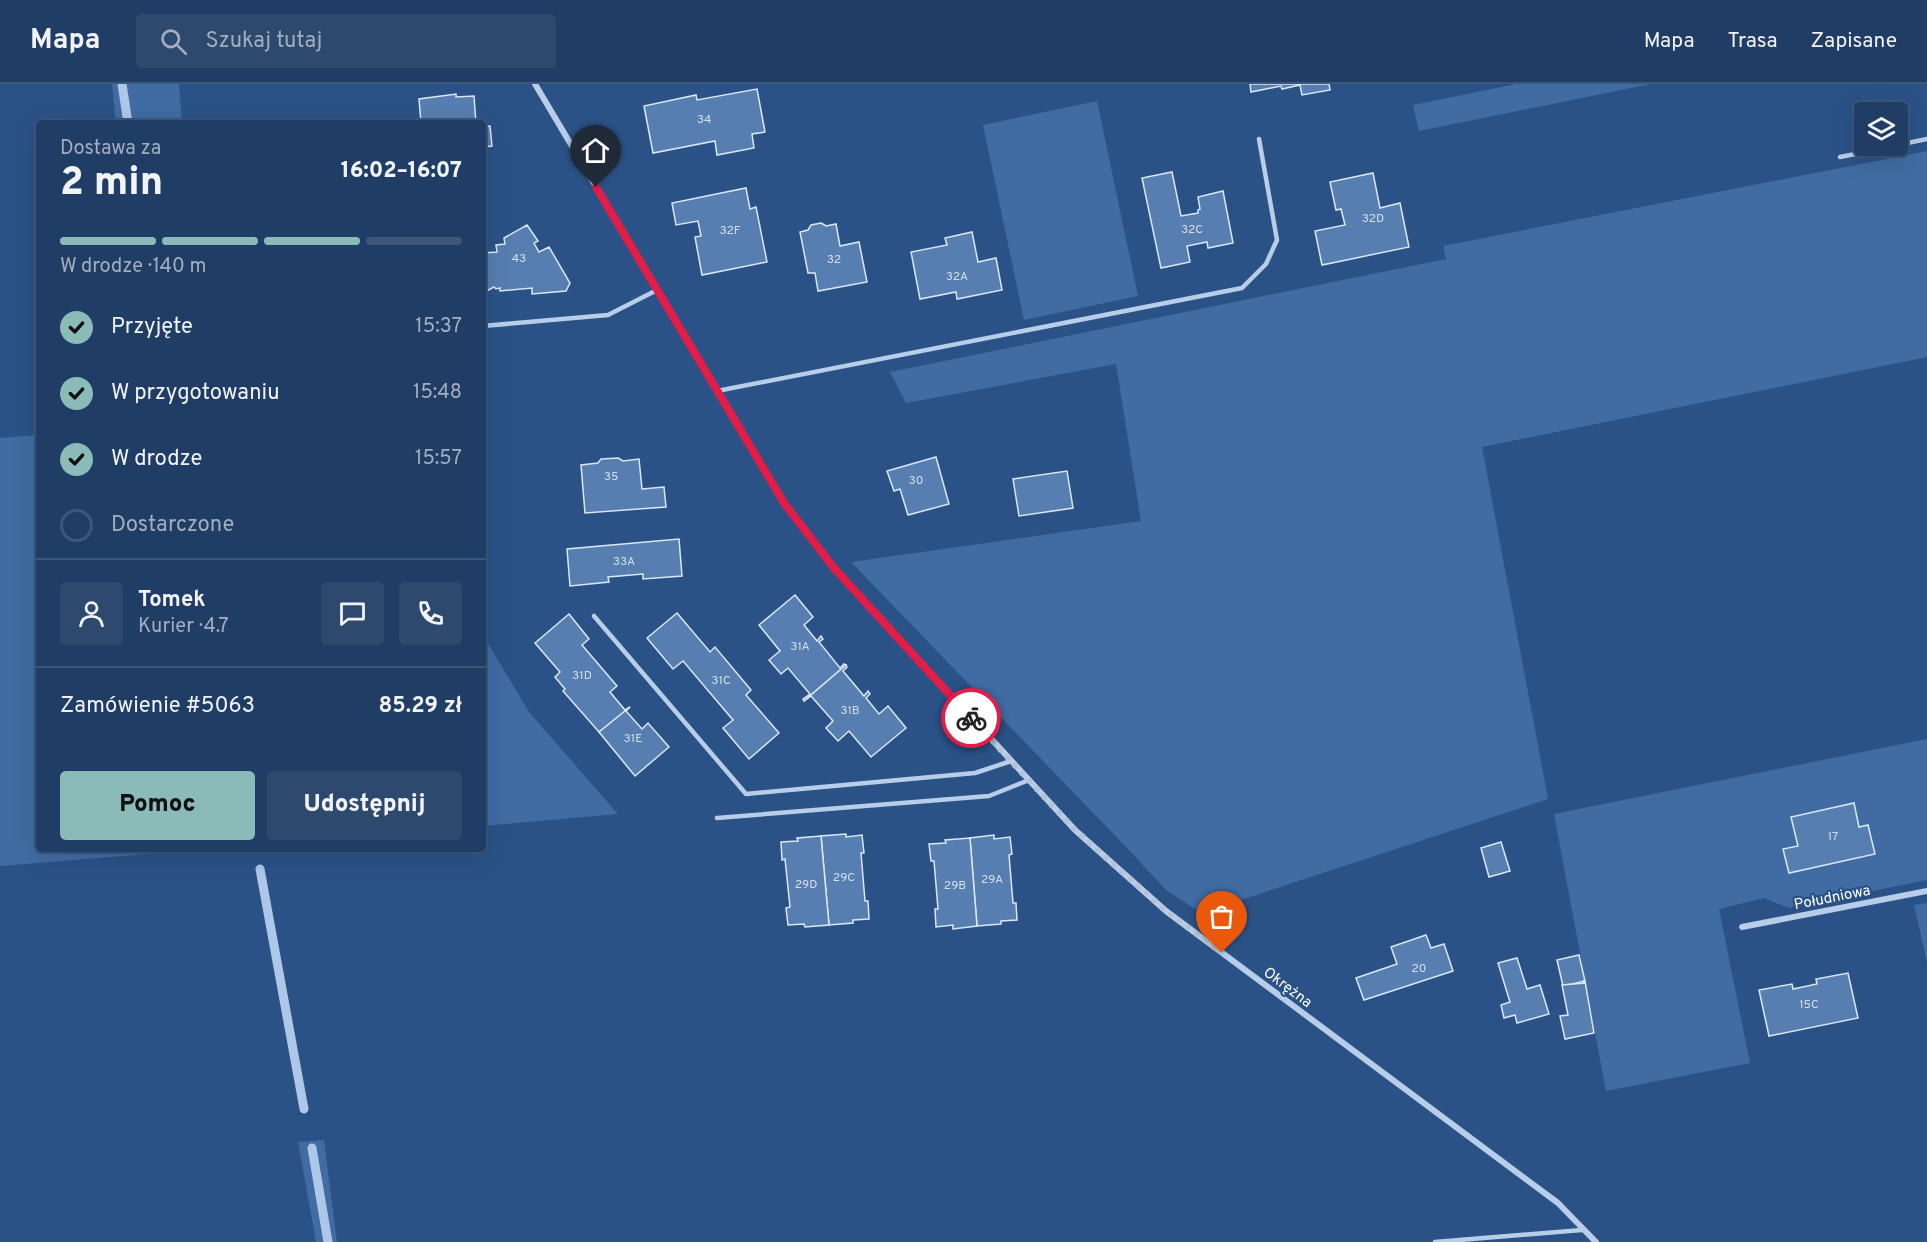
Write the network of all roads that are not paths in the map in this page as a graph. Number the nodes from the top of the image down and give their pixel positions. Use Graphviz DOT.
graph roads {
  1 [pos="535,84"];
  2 [pos="1259,139"];
  3 [pos="1927,139"];
  4 [pos="1908,143"];
  5 [pos="1854,154"];
  6 [pos="1840,157"];
  7 [pos="657,290"];
  8 [pos="486,326"];
  9 [pos="717,391"];
  10 [pos="594,616"];
  11 [pos="1011,761"];
  12 [pos="1029,780"];
  13 [pos="717,818"];
  14 [pos="1927,891"];
  15 [pos="1742,927"];
  16 [pos="1582,1230"];
  17 [pos="1435,1242"];
  18 [pos="1596,1242"];
  1 -- 7 [label="street, Okrężna"];
  2 -- 9 [label="lane"];
  3 -- 4 [label="lane"];
  5 -- 6 [label="lane"];
  7 -- 8 [label="lane"];
  7 -- 9 [label="street, Okrężna"];
  9 -- 11 [label="street, Okrężna"];
  10 -- 11 [label="lane"];
  11 -- 12 [label="street, Okrężna"];
  12 -- 13 [label="lane"];
  12 -- 16 [label="street, Okrężna"];
  14 -- 15 [label="street, Południowa"];
  16 -- 17 [label="lane"];
  16 -- 18 [label="street, Okrężna"];
}
